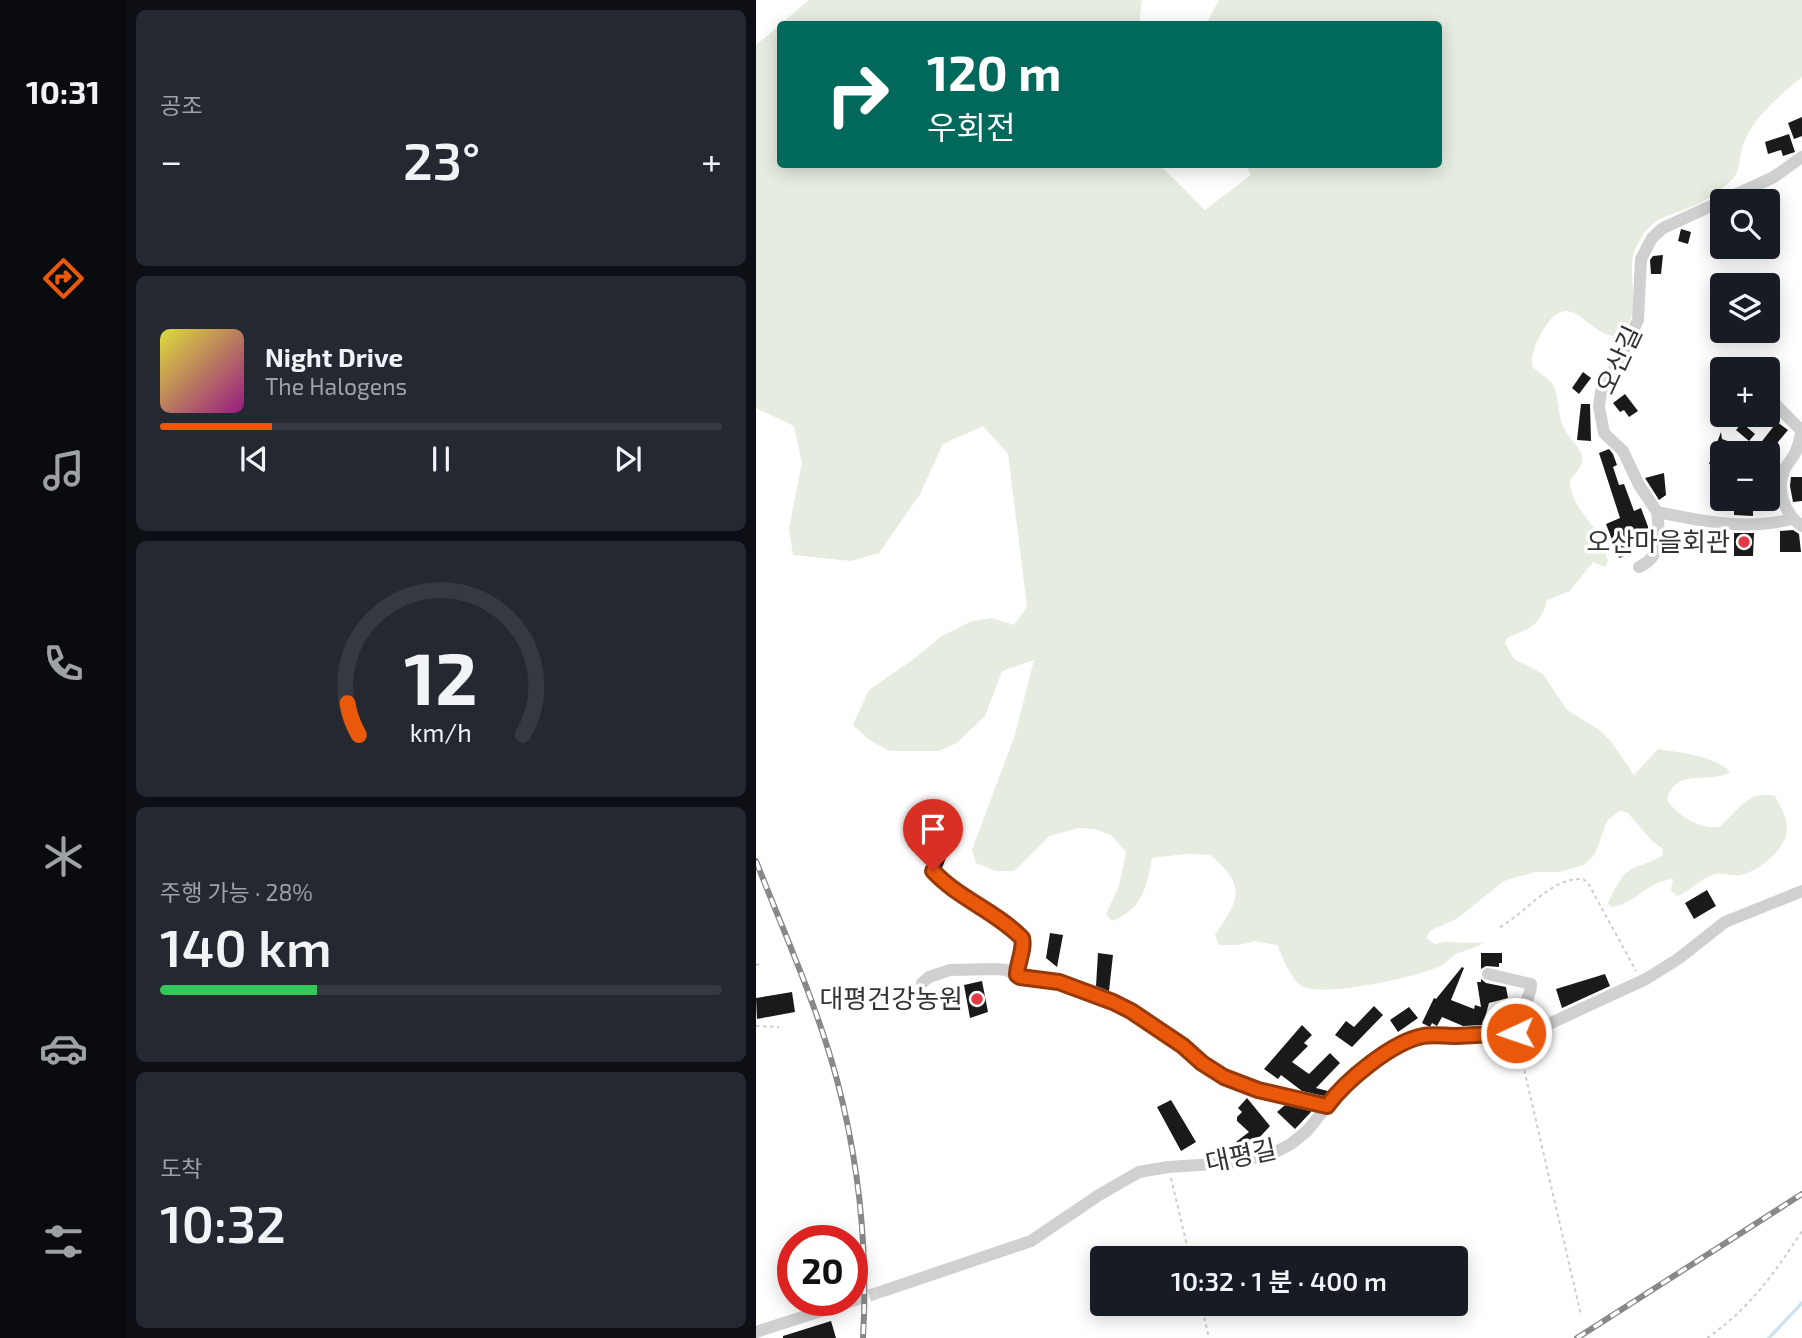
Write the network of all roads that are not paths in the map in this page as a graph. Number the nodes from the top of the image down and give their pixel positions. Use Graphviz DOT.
graph roads {
  1 [pos="1802,157"];
  2 [pos="1780,409"];
  3 [pos="1802,430"];
  4 [pos="1657,512"];
  5 [pos="1797,523"];
  6 [pos="1639,567"];
  7 [pos="933,871"];
  8 [pos="1802,891"];
  9 [pos="1488,974"];
  10 [pos="1017,975"];
  11 [pos="922,983"];
  12 [pos="1516,1033"];
  13 [pos="1327,1106"];
  14 [pos="883,1291"];
  15 [pos="806,1316"];
  16 [pos="756,1332"];
  1 -- 4 [label="lane, 오산길"];
  2 -- 3 [label="lane"];
  3 -- 5 [label="lane"];
  4 -- 5 [label="lane"];
  4 -- 6 [label="lane"];
  7 -- 10 [label="lane"];
  8 -- 12 [label="lane, 대평길"];
  9 -- 12 [label="lane"];
  10 -- 11 [label="lane"];
  10 -- 13 [label="lane"];
  12 -- 13 [label="lane, 대평길"];
  13 -- 14 [label="lane, 대평길"];
  15 -- 16 [label="lane"];
}
